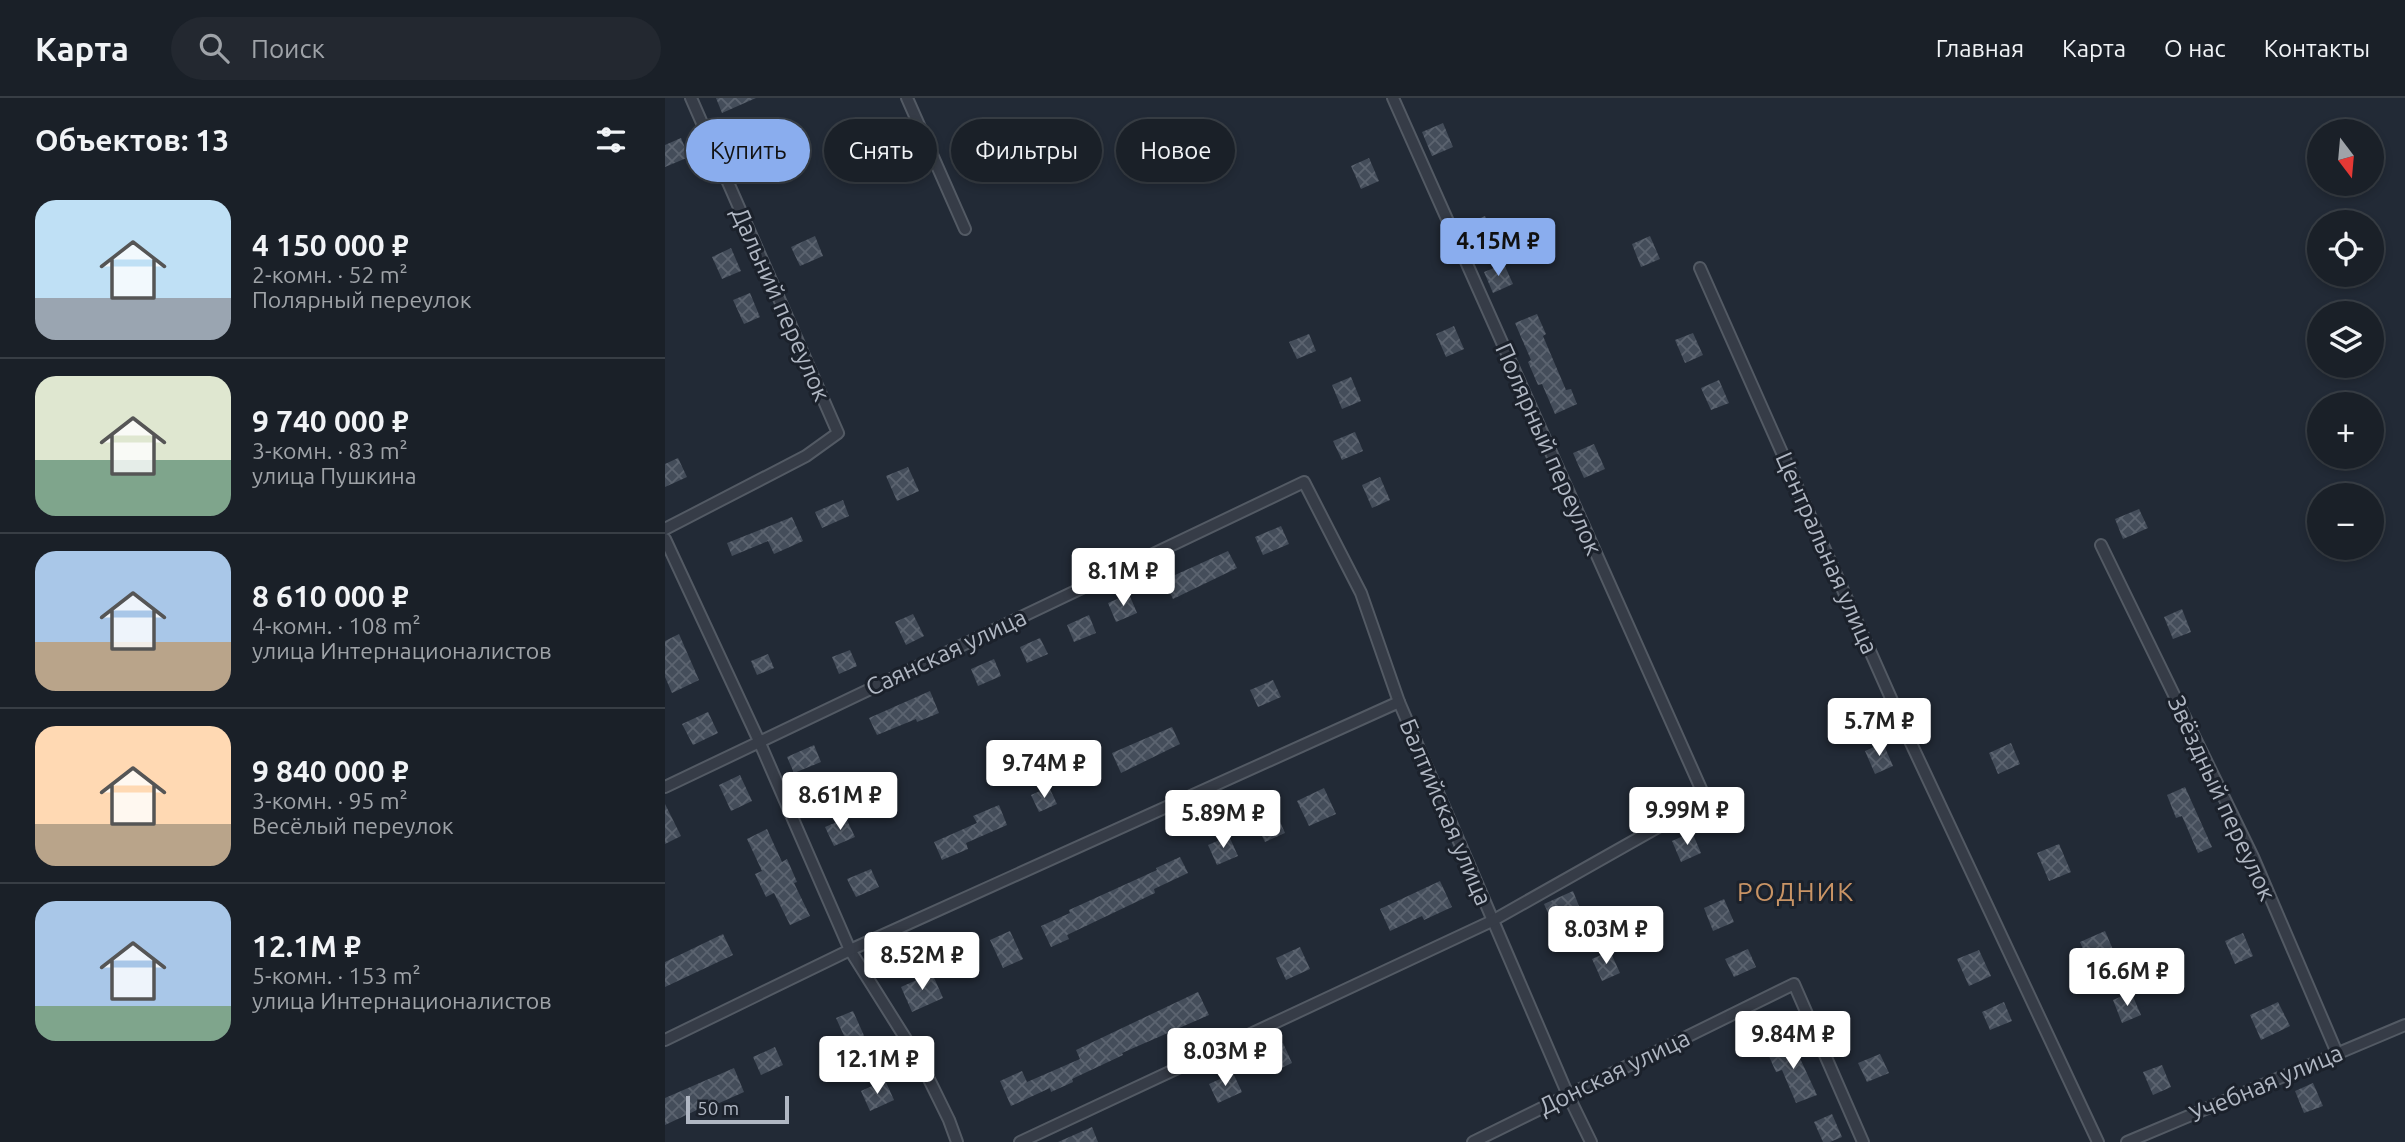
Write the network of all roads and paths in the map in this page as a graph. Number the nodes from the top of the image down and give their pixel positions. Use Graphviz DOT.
graph roads {
  1 [pos="691,98"];
  2 [pos="907,98"];
  3 [pos="1392,98"];
  4 [pos="965,229"];
  5 [pos="1700,268"];
  6 [pos="1304,482"];
  7 [pos="665,529"];
  8 [pos="665,538"];
  9 [pos="2101,545"];
  10 [pos="1399,702"];
  11 [pos="759,741"];
  12 [pos="665,787"];
  13 [pos="1492,921"];
  14 [pos="850,950"];
  15 [pos="2405,1025"];
  16 [pos="665,1040"];
  17 [pos="2337,1053"];
  18 [pos="1568,1095"];
  19 [pos="957,1142"];
  20 [pos="1020,1142"];
  21 [pos="1473,1142"];
  22 [pos="1591,1142"];
  23 [pos="1863,1142"];
  24 [pos="2098,1142"];
  25 [pos="2127,1142"];
  1 -- 7 [label="street, Дальний переулок"];
  2 -- 4 [label="street"];
  3 -- 13 [label="street, Полярный переулок"];
  5 -- 24 [label="street, Центральная улица"];
  6 -- 10 [label="street, Балтийская улица"];
  6 -- 11 [label="street, Саянская улица"];
  8 -- 11 [label="street"];
  9 -- 17 [label="street, Звёздный переулок"];
  10 -- 13 [label="street, Балтийская улица"];
  10 -- 14 [label="street"];
  11 -- 12 [label="street, Саянская улица"];
  11 -- 14 [label="street"];
  13 -- 18 [label="street, Балтийская улица"];
  13 -- 20 [label="street"];
  14 -- 16 [label="street"];
  14 -- 19 [label="street"];
  15 -- 17 [label="street, Учебная улица"];
  17 -- 25 [label="street, Учебная улица"];
  18 -- 21 [label="street, Донская улица"];
  18 -- 22 [label="street, Балтийская улица"];
  18 -- 23 [label="street, Донская улица"];
}
